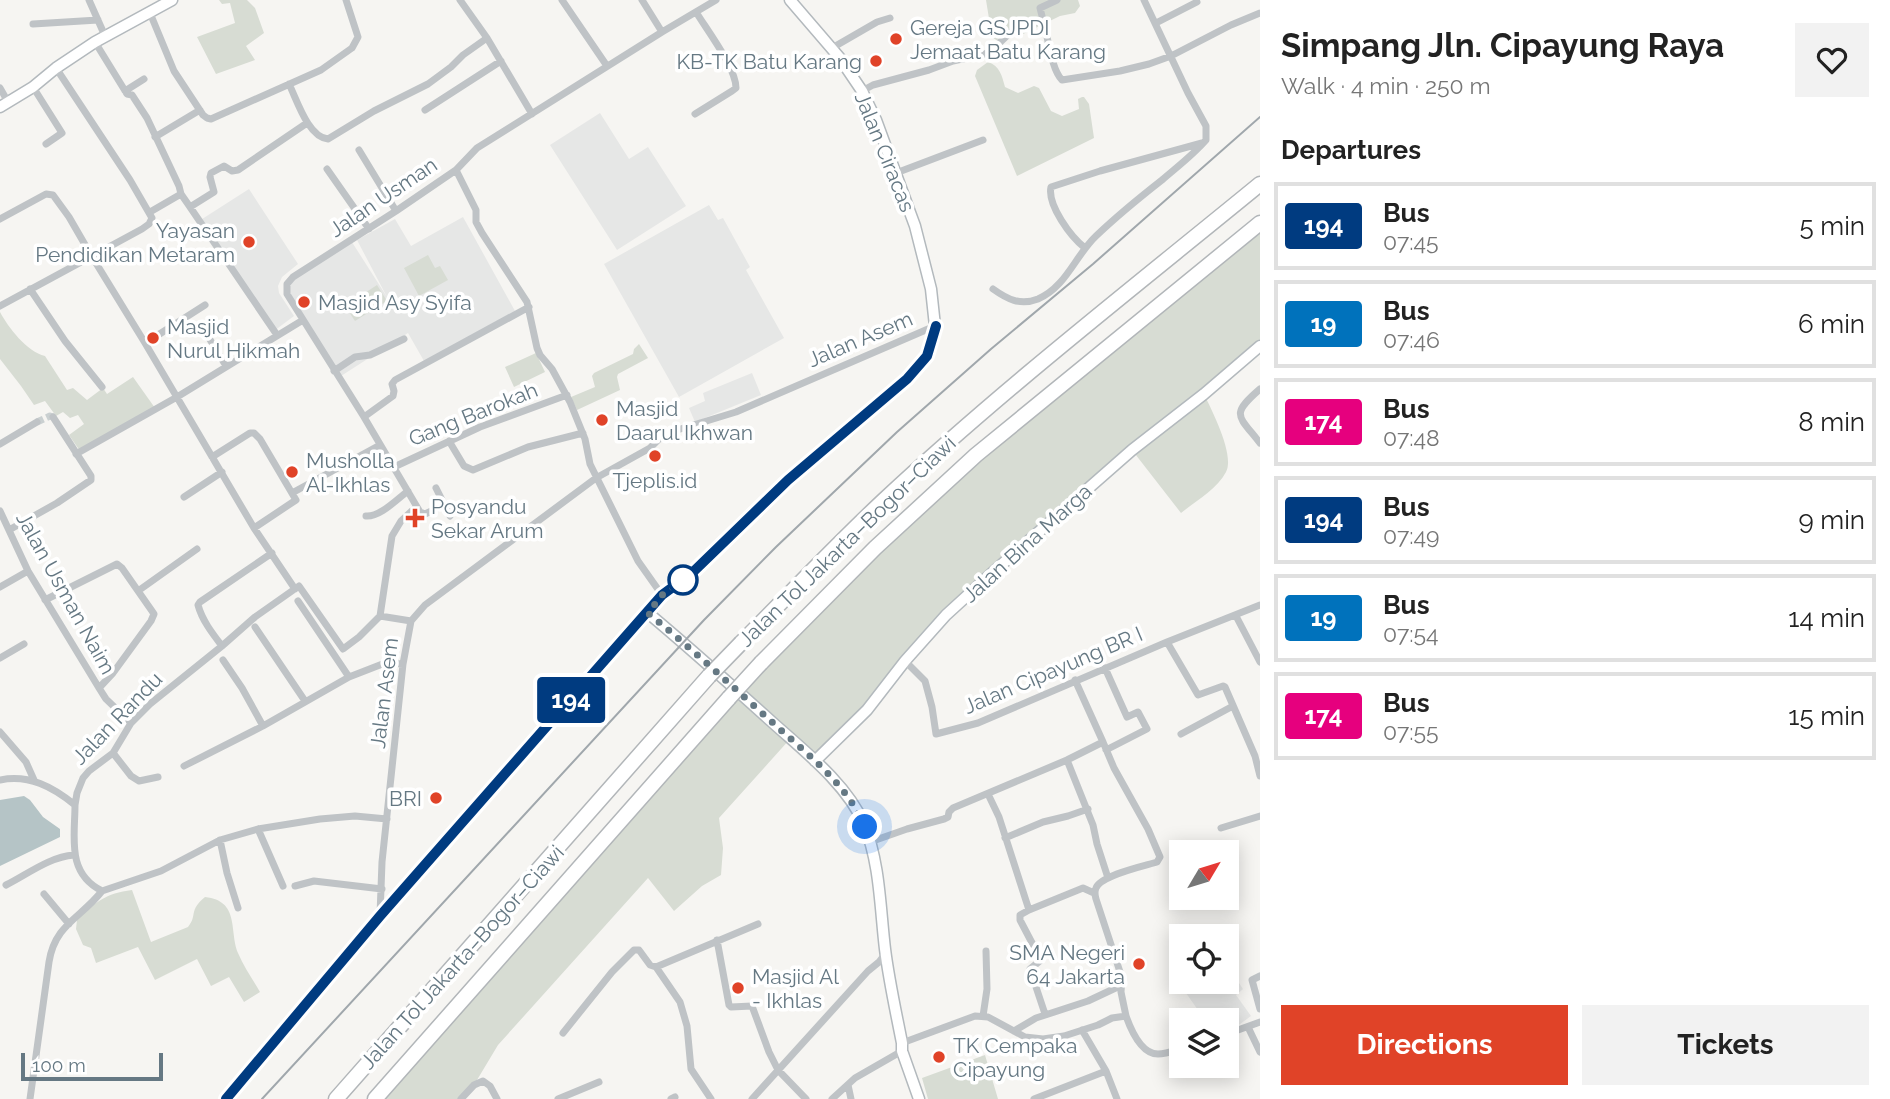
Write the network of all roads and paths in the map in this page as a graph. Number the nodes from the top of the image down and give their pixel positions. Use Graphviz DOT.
graph roads {
  1 [pos="89,0"];
  2 [pos="172,0"];
  3 [pos="346,0"];
  4 [pos="460,0"];
  5 [pos="562,0"];
  6 [pos="642,0"];
  7 [pos="716,0"];
  8 [pos="790,0"];
  9 [pos="1057,0"];
  10 [pos="1144,0"];
  11 [pos="1196,2"];
  12 [pos="696,12"];
  13 [pos="150,13"];
  14 [pos="1260,13"];
  15 [pos="890,18"];
  16 [pos="98,20"];
  17 [pos="1043,20"];
  18 [pos="1156,23"];
  19 [pos="33,24"];
  20 [pos="662,32"];
  21 [pos="487,38"];
  22 [pos="100,39"];
  23 [pos="832,48"];
  24 [pos="1171,56"];
  25 [pos="500,61"];
  26 [pos="607,66"];
  27 [pos="56,68"];
  28 [pos="144,79"];
  29 [pos="289,84"];
  30 [pos="33,87"];
  31 [pos="0,88"];
  32 [pos="125,91"];
  33 [pos="862,91"];
  34 [pos="2,105"];
  35 [pos="200,110"];
  36 [pos="425,110"];
  37 [pos="532,114"];
  38 [pos="695,114"];
  39 [pos="307,123"];
  40 [pos="155,137"];
  41 [pos="983,140"];
  42 [pos="1205,142"];
  43 [pos="46,144"];
  44 [pos="359,150"];
  45 [pos="327,169"];
  46 [pos="456,170"];
  47 [pos="896,173"];
  48 [pos="1260,184"];
  49 [pos="181,194"];
  50 [pos="190,206"];
  51 [pos="396,211"];
  52 [pos="150,212"];
  53 [pos="0,219"];
  54 [pos="1260,223"];
  55 [pos="369,229"];
  56 [pos="1086,248"];
  57 [pos="91,256"];
  58 [pos="30,289"];
  59 [pos="992,289"];
  60 [pos="205,305"];
  61 [pos="0,306"];
  62 [pos="529,307"];
  63 [pos="303,320"];
  64 [pos="936,326"];
  65 [pos="206,332"];
  66 [pos="158,335"];
  67 [pos="277,335"];
  68 [pos="404,339"];
  69 [pos="1260,346"];
  70 [pos="226,366"];
  71 [pos="334,371"];
  72 [pos="102,387"];
  73 [pos="1260,389"];
  74 [pos="567,395"];
  75 [pos="177,397"];
  76 [pos="53,417"];
  77 [pos="364,417"];
  78 [pos="37,422"];
  79 [pos="583,433"];
  80 [pos="449,441"];
  81 [pos="1260,443"];
  82 [pos="0,444"];
  83 [pos="380,445"];
  84 [pos="76,454"];
  85 [pos="212,457"];
  86 [pos="394,467"];
  87 [pos="222,472"];
  88 [pos="596,478"];
  89 [pos="436,488"];
  90 [pos="292,492"];
  91 [pos="408,492"];
  92 [pos="184,497"];
  93 [pos="446,504"];
  94 [pos="0,510"];
  95 [pos="418,510"];
  96 [pos="366,516"];
  97 [pos="450,516"];
  98 [pos="254,528"];
  99 [pos="9,530"];
  100 [pos="197,549"];
  101 [pos="272,553"];
  102 [pos="28,571"];
  103 [pos="0,587"];
  104 [pos="295,589"];
  105 [pos="138,591"];
  106 [pos="662,595"];
  107 [pos="45,600"];
  108 [pos="298,601"];
  109 [pos="1260,605"];
  110 [pos="648,613"];
  111 [pos="380,616"];
  112 [pos="1236,616"];
  113 [pos="411,621"];
  114 [pos="255,627"];
  115 [pos="1167,642"];
  116 [pos="24,644"];
  117 [pos="222,646"];
  118 [pos="0,658"];
  119 [pos="223,660"];
  120 [pos="905,661"];
  121 [pos="1260,662"];
  122 [pos="403,664"];
  123 [pos="1105,668"];
  124 [pos="349,677"];
  125 [pos="1075,680"];
  126 [pos="99,688"];
  127 [pos="305,701"];
  128 [pos="1233,706"];
  129 [pos="131,723"];
  130 [pos="263,726"];
  131 [pos="0,732"];
  132 [pos="1181,734"];
  133 [pos="1105,746"];
  134 [pos="113,753"];
  135 [pos="1067,760"];
  136 [pos="815,761"];
  137 [pos="184,766"];
  138 [pos="1260,776"];
  139 [pos="158,777"];
  140 [pos="0,780"];
  141 [pos="34,780"];
  142 [pos="989,794"];
  143 [pos="75,805"];
  144 [pos="1088,809"];
  145 [pos="1260,816"];
  146 [pos="387,819"];
  147 [pos="1221,828"];
  148 [pos="258,829"];
  149 [pos="1005,838"];
  150 [pos="220,840"];
  151 [pos="870,842"];
  152 [pos="74,855"];
  153 [pos="1108,878"];
  154 [pos="6,885"];
  155 [pos="283,886"];
  156 [pos="295,886"];
  157 [pos="382,889"];
  158 [pos="102,891"];
  159 [pos="1094,892"];
  160 [pos="44,894"];
  161 [pos="237,908"];
  162 [pos="1029,910"];
  163 [pos="380,916"];
  164 [pos="69,924"];
  165 [pos="758,924"];
  166 [pos="718,940"];
  167 [pos="986,951"];
  168 [pos="886,953"];
  169 [pos="656,967"];
  170 [pos="1260,976"];
  171 [pos="1122,985"];
  172 [pos="1260,1009"];
  173 [pos="1045,1014"];
  174 [pos="983,1016"];
  175 [pos="1126,1016"];
  176 [pos="1260,1022"];
  177 [pos="1248,1027"];
  178 [pos="1082,1030"];
  179 [pos="1239,1030"];
  180 [pos="1014,1031"];
  181 [pos="563,1033"];
  182 [pos="902,1047"];
  183 [pos="1169,1052"];
  184 [pos="1260,1052"];
  185 [pos="778,1070"];
  186 [pos="1107,1071"];
  187 [pos="599,1082"];
  188 [pos="848,1085"];
  189 [pos="563,1098"];
  190 [pos="30,1099"];
  191 [pos="226,1099"];
  192 [pos="336,1099"];
  193 [pos="375,1099"];
  194 [pos="461,1099"];
  195 [pos="497,1099"];
  196 [pos="710,1099"];
  197 [pos="752,1099"];
  198 [pos="807,1099"];
  199 [pos="832,1099"];
  200 [pos="851,1099"];
  201 [pos="919,1099"];
  202 [pos="1034,1099"];
  203 [pos="1117,1099"];
  1 -- 16 [label="street"];
  2 -- 13 [label="street"];
  3 -- 29 [label="street"];
  4 -- 21 [label="street"];
  5 -- 26 [label="street"];
  6 -- 20 [label="street"];
  7 -- 12 [label="street, Jalan Usman"];
  8 -- 23 [label="street, Jalan Ciracas"];
  9 -- 17 [label="street"];
  10 -- 18 [label="street"];
  11 -- 18 [label="street"];
  12 -- 20 [label="street, Jalan Usman"];
  12 -- 38 [label="street"];
  13 -- 22 [label="street"];
  13 -- 35 [label="street"];
  14 -- 24 [label="street"];
  15 -- 23 [label="street"];
  16 -- 19 [label="street"];
  16 -- 22 [label="street"];
  17 -- 24 [label="street"];
  17 -- 33 [label="street"];
  18 -- 24 [label="street"];
  20 -- 26 [label="street, Jalan Usman"];
  21 -- 25 [label="street"];
  21 -- 39 [label="street"];
  22 -- 27 [label="street"];
  22 -- 32 [label="street"];
  23 -- 33 [label="street, Jalan Ciracas"];
  24 -- 42 [label="street"];
  25 -- 36 [label="street"];
  25 -- 37 [label="street"];
  26 -- 37 [label="street, Jalan Usman"];
  27 -- 30 [label="street"];
  27 -- 52 [label="street"];
  28 -- 32 [label="street"];
  29 -- 35 [label="street"];
  29 -- 39 [label="street"];
  30 -- 34 [label="street"];
  30 -- 43 [label="street"];
  31 -- 34 [label="street"];
  32 -- 40 [label="street"];
  33 -- 47 [label="street, Jalan Ciracas"];
  35 -- 40 [label="street"];
  37 -- 46 [label="street, Jalan Usman"];
  39 -- 50 [label="street"];
  40 -- 49 [label="street"];
  41 -- 47 [label="street"];
  42 -- 56 [label="street"];
  42 -- 56 [label="street"];
  44 -- 51 [label="street"];
  45 -- 55 [label="street"];
  46 -- 51 [label="street, Jalan Usman"];
  46 -- 62 [label="street"];
  47 -- 64 [label="street, Jalan Ciracas"];
  48 -- 192 [label="highway, Jalan Tol Jakarta–Bogor–Ciawi, bridge"];
  49 -- 50 [label="street"];
  49 -- 52 [label="street"];
  50 -- 67 [label="street"];
  51 -- 55 [label="street, Jalan Usman"];
  52 -- 57 [label="street"];
  53 -- 57 [label="street"];
  54 -- 193 [label="highway, Jalan Tol Jakarta–Bogor–Ciawi, bridge"];
  55 -- 63 [label="street, Jalan Usman"];
  56 -- 59 [label="street"];
  57 -- 58 [label="street"];
  57 -- 75 [label="street"];
  58 -- 61 [label="street"];
  58 -- 72 [label="street"];
  60 -- 66 [label="street"];
  62 -- 74 [label="street"];
  62 -- 77 [label="street"];
  63 -- 67 [label="street"];
  63 -- 71 [label="street, Jalan Usman"];
  64 -- 88 [label="street, Jalan Asem"];
  64 -- 106 [label="street"];
  65 -- 70 [label="street"];
  67 -- 70 [label="street"];
  68 -- 71 [label="street"];
  69 -- 120 [label="street, Jalan Bina Marga"];
  70 -- 75 [label="street"];
  71 -- 77 [label="street, Jalan Usman"];
  73 -- 81 [label="street"];
  74 -- 79 [label="street"];
  74 -- 80 [label="street, Gang Barokah"];
  75 -- 84 [label="street"];
  75 -- 85 [label="street"];
  76 -- 84 [label="street"];
  77 -- 83 [label="street, Jalan Usman"];
  78 -- 82 [label="street"];
  79 -- 80 [label="street"];
  79 -- 88 [label="street"];
  80 -- 86 [label="street, Gang Barokah"];
  83 -- 86 [label="street, Jalan Usman"];
  83 -- 90 [label="street"];
  84 -- 99 [label="street"];
  85 -- 87 [label="street"];
  85 -- 90 [label="street"];
  86 -- 91 [label="street, Jalan Usman"];
  87 -- 92 [label="street"];
  87 -- 98 [label="street"];
  88 -- 106 [label="street"];
  88 -- 113 [label="street, Jalan Asem"];
  89 -- 93 [label="street"];
  90 -- 98 [label="street"];
  91 -- 95 [label="street, Jalan Usman"];
  91 -- 96 [label="street"];
  93 -- 95 [label="street"];
  93 -- 97 [label="street"];
  94 -- 99 [label="street, Jalan Usman Naim"];
  95 -- 111 [label="street"];
  98 -- 101 [label="street"];
  99 -- 102 [label="street, Jalan Usman Naim"];
  100 -- 105 [label="street"];
  101 -- 104 [label="street"];
  101 -- 117 [label="street"];
  102 -- 103 [label="street"];
  102 -- 107 [label="street, Jalan Usman Naim"];
  104 -- 111 [label="street"];
  104 -- 117 [label="street, Jalan Randu"];
  105 -- 107 [label="street"];
  105 -- 126 [label="street"];
  106 -- 110 [label="street"];
  107 -- 126 [label="street, Jalan Usman Naim"];
  108 -- 124 [label="street"];
  109 -- 112 [label="street, Jalan Cipayung BR I"];
  110 -- 136 [label="street"];
  110 -- 163 [label="street"];
  111 -- 113 [label="street"];
  112 -- 115 [label="street, Jalan Cipayung BR I"];
  112 -- 121 [label="street"];
  113 -- 122 [label="street, Jalan Asem"];
  114 -- 127 [label="street"];
  115 -- 123 [label="street, Jalan Cipayung BR I"];
  115 -- 128 [label="street"];
  116 -- 118 [label="street"];
  117 -- 129 [label="street, Jalan Randu"];
  119 -- 130 [label="street"];
  120 -- 125 [label="street, Jalan Cipayung BR I"];
  120 -- 136 [label="street, Jalan Bina Marga"];
  122 -- 124 [label="street"];
  122 -- 146 [label="street, Jalan Asem"];
  123 -- 125 [label="street, Jalan Cipayung BR I"];
  123 -- 133 [label="street"];
  124 -- 127 [label="street"];
  125 -- 133 [label="street"];
  126 -- 129 [label="street, Jalan Usman Naim"];
  127 -- 130 [label="street"];
  128 -- 132 [label="street"];
  128 -- 138 [label="street"];
  129 -- 134 [label="street, Jalan Randu"];
  130 -- 137 [label="street"];
  131 -- 141 [label="street"];
  133 -- 135 [label="street"];
  133 -- 153 [label="street"];
  134 -- 139 [label="street"];
  134 -- 143 [label="street, Jalan Randu"];
  135 -- 142 [label="street"];
  135 -- 144 [label="street"];
  136 -- 151 [label="street"];
  140 -- 141 [label="street"];
  141 -- 143 [label="street"];
  142 -- 149 [label="street"];
  142 -- 151 [label="street"];
  143 -- 152 [label="street, Jalan Randu"];
  144 -- 149 [label="street"];
  144 -- 153 [label="street"];
  145 -- 147 [label="street"];
  146 -- 148 [label="street"];
  146 -- 157 [label="street, Jalan Asem"];
  148 -- 150 [label="street"];
  148 -- 155 [label="street"];
  149 -- 162 [label="street"];
  150 -- 158 [label="street"];
  150 -- 161 [label="street"];
  151 -- 168 [label="street"];
  152 -- 154 [label="street"];
  152 -- 158 [label="street"];
  153 -- 159 [label="street"];
  156 -- 157 [label="street"];
  157 -- 163 [label="street, Jalan Asem"];
  158 -- 164 [label="street"];
  159 -- 162 [label="street"];
  159 -- 171 [label="street"];
  160 -- 164 [label="street"];
  162 -- 173 [label="street"];
  163 -- 191 [label="street"];
  164 -- 190 [label="street"];
  165 -- 166 [label="street"];
  166 -- 169 [label="street"];
  166 -- 185 [label="street"];
  167 -- 174 [label="street"];
  168 -- 182 [label="street"];
  168 -- 185 [label="street"];
  169 -- 181 [label="street"];
  169 -- 196 [label="street"];
  170 -- 172 [label="street"];
  171 -- 173 [label="street"];
  171 -- 175 [label="street"];
  173 -- 180 [label="street"];
  174 -- 180 [label="street"];
  174 -- 182 [label="street"];
  175 -- 178 [label="street"];
  175 -- 183 [label="street"];
  176 -- 177 [label="street"];
  177 -- 179 [label="street"];
  177 -- 184 [label="street"];
  178 -- 180 [label="street"];
  178 -- 186 [label="street"];
  182 -- 188 [label="street"];
  182 -- 201 [label="street"];
  185 -- 197 [label="street"];
  185 -- 198 [label="street"];
  186 -- 202 [label="street"];
  186 -- 203 [label="street"];
  187 -- 189 [label="street"];
  188 -- 199 [label="street"];
  188 -- 200 [label="street"];
  194 -- 195 [label="street"];
}
